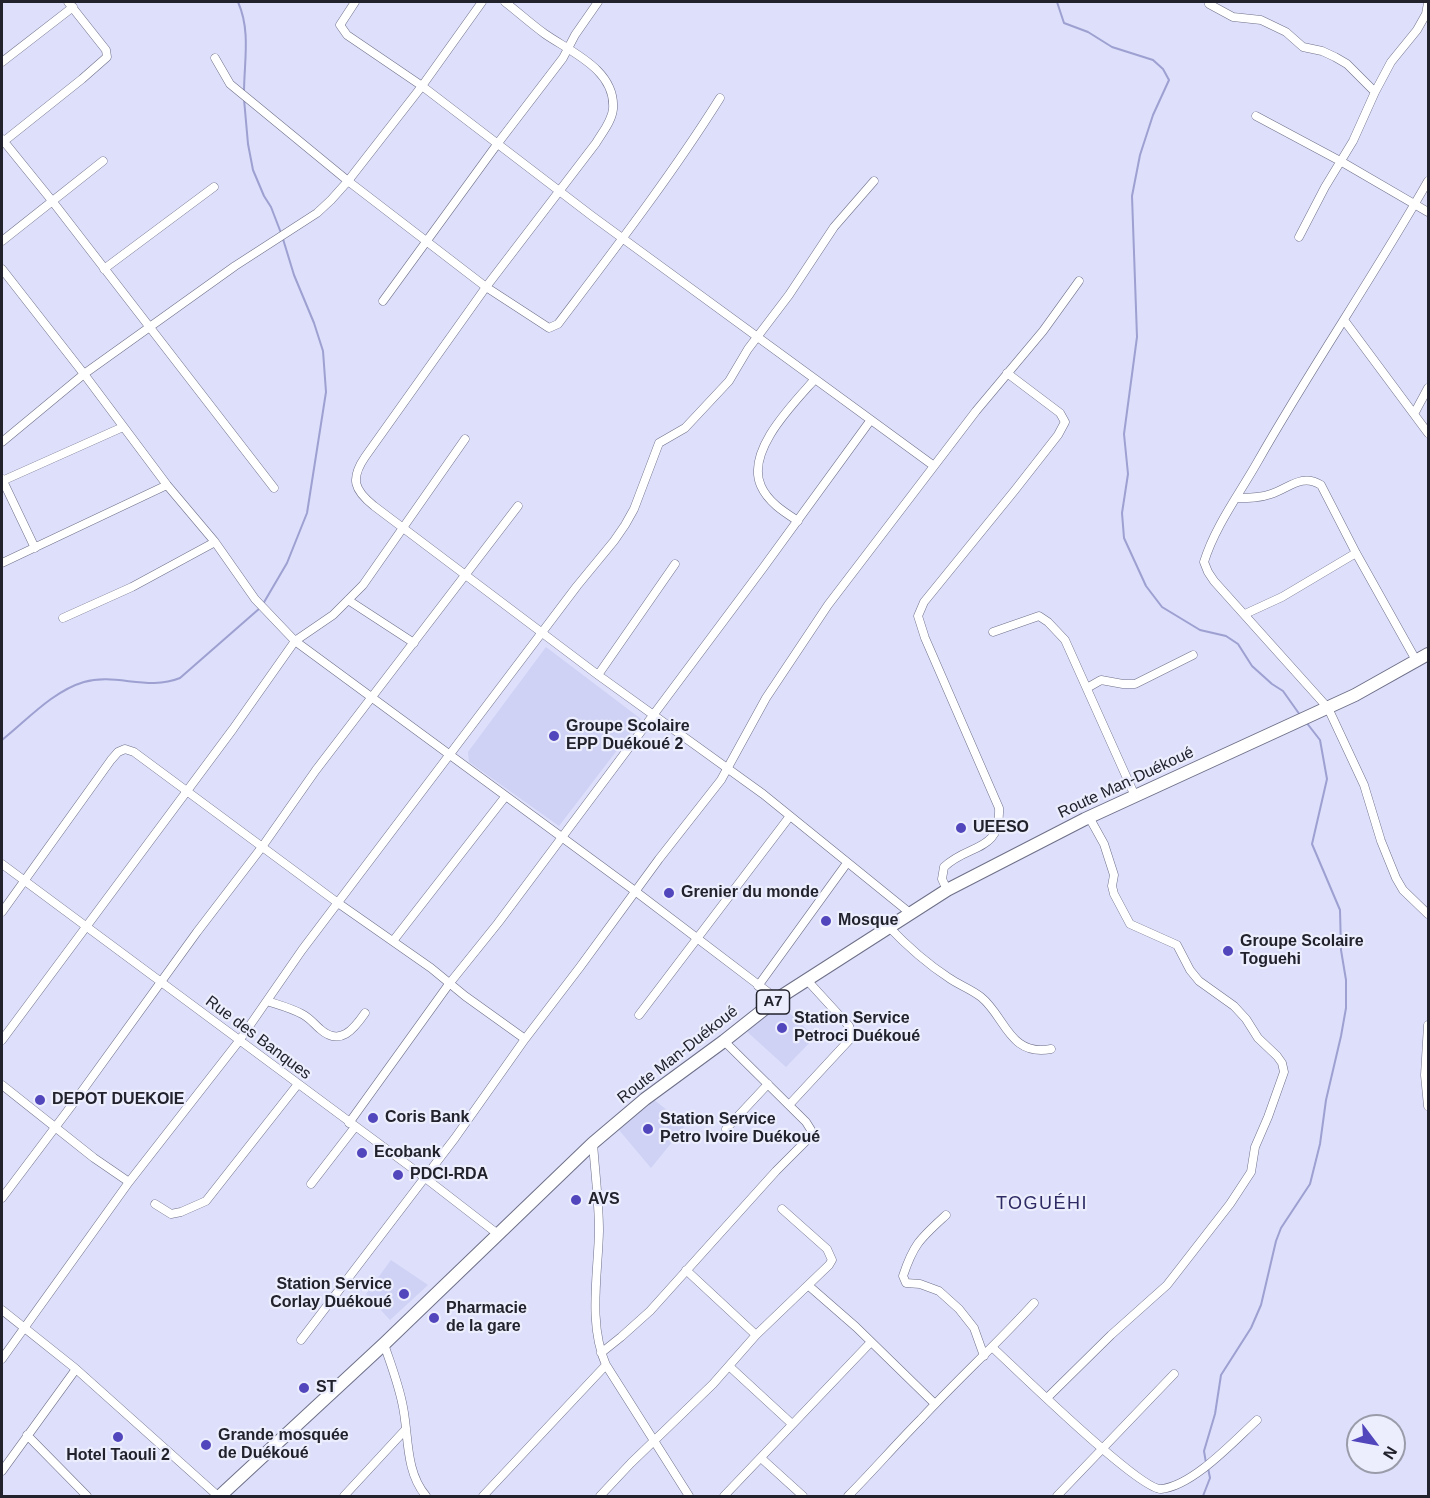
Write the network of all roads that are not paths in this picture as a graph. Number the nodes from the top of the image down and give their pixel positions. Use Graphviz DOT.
graph roads {
  1 [pos="355,2"];
  2 [pos="482,2"];
  3 [pos="505,2"];
  4 [pos="598,2"];
  5 [pos="1428,3"];
  6 [pos="70,4"];
  7 [pos="1209,4"];
  8 [pos="568,49"];
  9 [pos="214,58"];
  10 [pos="2,62"];
  11 [pos="422,86"];
  12 [pos="1375,92"];
  13 [pos="720,98"];
  14 [pos="1256,116"];
  15 [pos="2,140"];
  16 [pos="498,143"];
  17 [pos="103,161"];
  18 [pos="1342,162"];
  19 [pos="348,181"];
  20 [pos="874,181"];
  21 [pos="1428,182"];
  22 [pos="214,187"];
  23 [pos="560,191"];
  24 [pos="53,202"];
  25 [pos="1415,204"];
  26 [pos="1428,212"];
  27 [pos="622,237"];
  28 [pos="1299,237"];
  29 [pos="2,241"];
  30 [pos="427,242"];
  31 [pos="104,268"];
  32 [pos="2,269"];
  33 [pos="1079,281"];
  34 [pos="486,287"];
  35 [pos="383,301"];
  36 [pos="1344,320"];
  37 [pos="148,327"];
  38 [pos="757,337"];
  39 [pos="1007,373"];
  40 [pos="84,374"];
  41 [pos="815,379"];
  42 [pos="1428,388"];
  43 [pos="1414,414"];
  44 [pos="870,421"];
  45 [pos="123,427"];
  46 [pos="1428,433"];
  47 [pos="465,439"];
  48 [pos="2,442"];
  49 [pos="933,466"];
  50 [pos="2,480"];
  51 [pos="166,485"];
  52 [pos="274,488"];
  53 [pos="1237,498"];
  54 [pos="518,506"];
  55 [pos="798,521"];
  56 [pos="402,527"];
  57 [pos="215,542"];
  58 [pos="35,548"];
  59 [pos="1356,553"];
  60 [pos="2,563"];
  61 [pos="675,564"];
  62 [pos="465,575"];
  63 [pos="348,600"];
  64 [pos="1245,614"];
  65 [pos="63,618"];
  66 [pos="993,632"];
  67 [pos="542,633"];
  68 [pos="295,641"];
  69 [pos="414,643"];
  70 [pos="1428,654"];
  71 [pos="1193,655"];
  72 [pos="1417,662"];
  73 [pos="598,675"];
  74 [pos="1087,688"];
  75 [pos="371,698"];
  76 [pos="1328,708"];
  77 [pos="652,714"];
  78 [pos="449,756"];
  79 [pos="729,768"];
  80 [pos="187,790"];
  81 [pos="1135,796"];
  82 [pos="505,797"];
  83 [pos="790,816"];
  84 [pos="1089,817"];
  85 [pos="561,837"];
  86 [pos="262,847"];
  87 [pos="847,863"];
  88 [pos="2,864"];
  89 [pos="24,881"];
  90 [pos="947,890"];
  91 [pos="635,891"];
  92 [pos="338,903"];
  93 [pos="2,912"];
  94 [pos="910,913"];
  95 [pos="1428,914"];
  96 [pos="888,926"];
  97 [pos="86,927"];
  98 [pos="696,938"];
  99 [pos="393,941"];
  100 [pos="806,979"];
  101 [pos="160,981"];
  102 [pos="449,984"];
  103 [pos="758,986"];
  104 [pos="777,999"];
  105 [pos="267,1001"];
  106 [pos="365,1013"];
  107 [pos="639,1015"];
  108 [pos="1428,1025"];
  109 [pos="525,1039"];
  110 [pos="2,1040"];
  111 [pos="239,1041"];
  112 [pos="724,1041"];
  113 [pos="1051,1049"];
  114 [pos="298,1084"];
  115 [pos="768,1084"];
  116 [pos="2,1085"];
  117 [pos="789,1105"];
  118 [pos="1428,1106"];
  119 [pos="352,1125"];
  120 [pos="55,1127"];
  121 [pos="726,1129"];
  122 [pos="593,1143"];
  123 [pos="424,1177"];
  124 [pos="129,1182"];
  125 [pos="311,1184"];
  126 [pos="2,1198"];
  127 [pos="155,1204"];
  128 [pos="782,1209"];
  129 [pos="946,1215"];
  130 [pos="499,1235"];
  131 [pos="686,1270"];
  132 [pos="809,1286"];
  133 [pos="1034,1303"];
  134 [pos="2,1310"];
  135 [pos="25,1327"];
  136 [pos="756,1335"];
  137 [pos="301,1340"];
  138 [pos="870,1342"];
  139 [pos="384,1344"];
  140 [pos="993,1348"];
  141 [pos="601,1353"];
  142 [pos="984,1356"];
  143 [pos="2,1359"];
  144 [pos="606,1365"];
  145 [pos="729,1366"];
  146 [pos="76,1369"];
  147 [pos="1174,1374"];
  148 [pos="1047,1398"];
  149 [pos="935,1404"];
  150 [pos="1257,1420"];
  151 [pos="792,1424"];
  152 [pos="406,1430"];
  153 [pos="27,1435"];
  154 [pos="653,1442"];
  155 [pos="1103,1449"];
  156 [pos="761,1458"];
  157 [pos="2,1471"];
  158 [pos="87,1497"];
  159 [pos="219,1497"];
  160 [pos="344,1497"];
  161 [pos="426,1497"];
  162 [pos="483,1497"];
  163 [pos="600,1497"];
  164 [pos="689,1497"];
  165 [pos="724,1497"];
  166 [pos="803,1497"];
  167 [pos="848,1497"];
  168 [pos="1058,1497"];
  1 -- 11 [label="street"];
  2 -- 11 [label="street"];
  3 -- 8 [label="street"];
  4 -- 8 [label="street"];
  5 -- 12 [label="street"];
  6 -- 10 [label="street"];
  6 -- 15 [label="street"];
  7 -- 12 [label="street"];
  8 -- 16 [label="street"];
  8 -- 23 [label="street"];
  9 -- 19 [label="street"];
  11 -- 16 [label="street"];
  11 -- 19 [label="street"];
  12 -- 18 [label="street"];
  13 -- 27 [label="street"];
  14 -- 18 [label="street"];
  15 -- 24 [label="street"];
  16 -- 23 [label="street"];
  16 -- 30 [label="street"];
  17 -- 24 [label="street"];
  18 -- 25 [label="street"];
  18 -- 28 [label="street"];
  19 -- 30 [label="street"];
  19 -- 37 [label="street"];
  20 -- 38 [label="street"];
  21 -- 25 [label="street"];
  22 -- 31 [label="street"];
  23 -- 27 [label="street"];
  23 -- 34 [label="street"];
  24 -- 29 [label="street"];
  24 -- 31 [label="street"];
  25 -- 26 [label="street"];
  25 -- 36 [label="street"];
  27 -- 34 [label="street"];
  27 -- 38 [label="street"];
  30 -- 34 [label="street"];
  30 -- 35 [label="street"];
  31 -- 37 [label="street"];
  32 -- 40 [label="street"];
  33 -- 39 [label="street"];
  34 -- 56 [label="street"];
  36 -- 43 [label="street"];
  36 -- 53 [label="street"];
  37 -- 40 [label="street"];
  37 -- 52 [label="street"];
  38 -- 41 [label="street"];
  38 -- 67 [label="street"];
  39 -- 49 [label="street"];
  39 -- 90 [label="street"];
  40 -- 45 [label="street"];
  40 -- 48 [label="street"];
  41 -- 44 [label="street"];
  41 -- 55 [label="street"];
  42 -- 43 [label="street"];
  43 -- 46 [label="street"];
  44 -- 49 [label="street"];
  44 -- 55 [label="street"];
  45 -- 50 [label="street"];
  45 -- 51 [label="street"];
  47 -- 56 [label="street"];
  49 -- 79 [label="street"];
  50 -- 58 [label="street"];
  51 -- 57 [label="street"];
  51 -- 58 [label="street"];
  53 -- 59 [label="street"];
  53 -- 64 [label="street"];
  54 -- 62 [label="street"];
  55 -- 77 [label="street"];
  56 -- 62 [label="street"];
  56 -- 63 [label="street"];
  57 -- 65 [label="street"];
  57 -- 68 [label="street"];
  58 -- 60 [label="street"];
  59 -- 64 [label="street"];
  59 -- 72 [label="street"];
  61 -- 73 [label="street"];
  62 -- 67 [label="street"];
  62 -- 69 [label="street"];
  63 -- 68 [label="street"];
  63 -- 69 [label="street"];
  64 -- 76 [label="street"];
  66 -- 74 [label="street"];
  67 -- 73 [label="street"];
  67 -- 78 [label="street"];
  68 -- 75 [label="street"];
  68 -- 80 [label="street"];
  69 -- 75 [label="street"];
  70 -- 72 [label="main road, Route Man-Duékoué / A7"];
  71 -- 74 [label="street"];
  72 -- 76 [label="main road, Route Man-Duékoué / A7"];
  73 -- 77 [label="street"];
  74 -- 81 [label="street"];
  75 -- 78 [label="street"];
  75 -- 86 [label="street"];
  76 -- 81 [label="main road, Route Man-Duékoué / A7"];
  76 -- 95 [label="street"];
  77 -- 79 [label="street"];
  77 -- 85 [label="street"];
  78 -- 82 [label="street"];
  78 -- 92 [label="street"];
  79 -- 83 [label="street"];
  79 -- 91 [label="street"];
  80 -- 86 [label="street"];
  80 -- 89 [label="street"];
  80 -- 97 [label="street"];
  81 -- 84 [label="main road, Route Man-Duékoué / A7"];
  82 -- 85 [label="street"];
  82 -- 99 [label="street"];
  83 -- 87 [label="street"];
  83 -- 98 [label="street"];
  84 -- 90 [label="main road, Route Man-Duékoué / A7"];
  84 -- 148 [label="street"];
  85 -- 91 [label="street"];
  85 -- 102 [label="street"];
  86 -- 92 [label="street"];
  86 -- 101 [label="street"];
  87 -- 94 [label="street"];
  87 -- 103 [label="street"];
  88 -- 89 [label="street, Rue des Banques"];
  89 -- 93 [label="street"];
  89 -- 97 [label="street, Rue des Banques"];
  90 -- 94 [label="main road, Route Man-Duékoué / A7"];
  91 -- 98 [label="street"];
  91 -- 109 [label="street"];
  92 -- 99 [label="street"];
  92 -- 105 [label="street"];
  94 -- 96 [label="main road, Route Man-Duékoué / A7"];
  96 -- 100 [label="main road, Route Man-Duékoué / A7"];
  96 -- 113 [label="street"];
  97 -- 101 [label="street, Rue des Banques"];
  97 -- 110 [label="street"];
  98 -- 103 [label="street"];
  98 -- 107 [label="street"];
  99 -- 102 [label="street"];
  100 -- 104 [label="main road, Route Man-Duékoué / A7"];
  100 -- 117 [label="street"];
  101 -- 111 [label="street, Rue des Banques"];
  101 -- 120 [label="street"];
  102 -- 109 [label="street"];
  102 -- 119 [label="street"];
  103 -- 104 [label="street"];
  104 -- 112 [label="main road, Route Man-Duékoué / A7"];
  105 -- 106 [label="street"];
  105 -- 111 [label="street"];
  108 -- 118 [label="street"];
  109 -- 123 [label="street"];
  111 -- 114 [label="street, Rue des Banques"];
  111 -- 124 [label="street"];
  112 -- 115 [label="street"];
  112 -- 122 [label="main road, Route Man-Duékoué / A7"];
  114 -- 119 [label="street, Rue des Banques"];
  114 -- 127 [label="street"];
  115 -- 117 [label="street"];
  115 -- 121 [label="street"];
  116 -- 120 [label="street"];
  117 -- 131 [label="street"];
  119 -- 123 [label="street, Rue des Banques"];
  119 -- 125 [label="street"];
  120 -- 124 [label="street"];
  120 -- 126 [label="street"];
  122 -- 130 [label="main road, Route Man-Duékoué / A7"];
  122 -- 141 [label="street"];
  123 -- 130 [label="street, Rue des Banques"];
  123 -- 137 [label="street"];
  124 -- 135 [label="street"];
  128 -- 132 [label="street"];
  129 -- 142 [label="street"];
  130 -- 139 [label="main road, Route Man-Duékoué / A7"];
  131 -- 136 [label="street"];
  131 -- 141 [label="street"];
  132 -- 136 [label="street"];
  132 -- 138 [label="street"];
  133 -- 140 [label="street"];
  134 -- 135 [label="street"];
  135 -- 143 [label="street"];
  135 -- 146 [label="street"];
  136 -- 145 [label="street"];
  138 -- 149 [label="street"];
  138 -- 151 [label="street"];
  139 -- 152 [label="street"];
  139 -- 159 [label="main road, Route Man-Duékoué / A7"];
  140 -- 142 [label="street"];
  140 -- 148 [label="street"];
  141 -- 144 [label="street"];
  142 -- 149 [label="street"];
  144 -- 154 [label="street"];
  144 -- 162 [label="street"];
  145 -- 151 [label="street"];
  145 -- 154 [label="street"];
  146 -- 153 [label="street"];
  146 -- 159 [label="street"];
  147 -- 155 [label="street"];
  148 -- 155 [label="street"];
  149 -- 167 [label="street"];
  150 -- 155 [label="street"];
  151 -- 156 [label="street"];
  152 -- 160 [label="street"];
  152 -- 161 [label="street"];
  153 -- 157 [label="street"];
  153 -- 158 [label="street"];
  154 -- 163 [label="street"];
  154 -- 164 [label="street"];
  155 -- 168 [label="street"];
  156 -- 165 [label="street"];
  156 -- 166 [label="street"];
}
